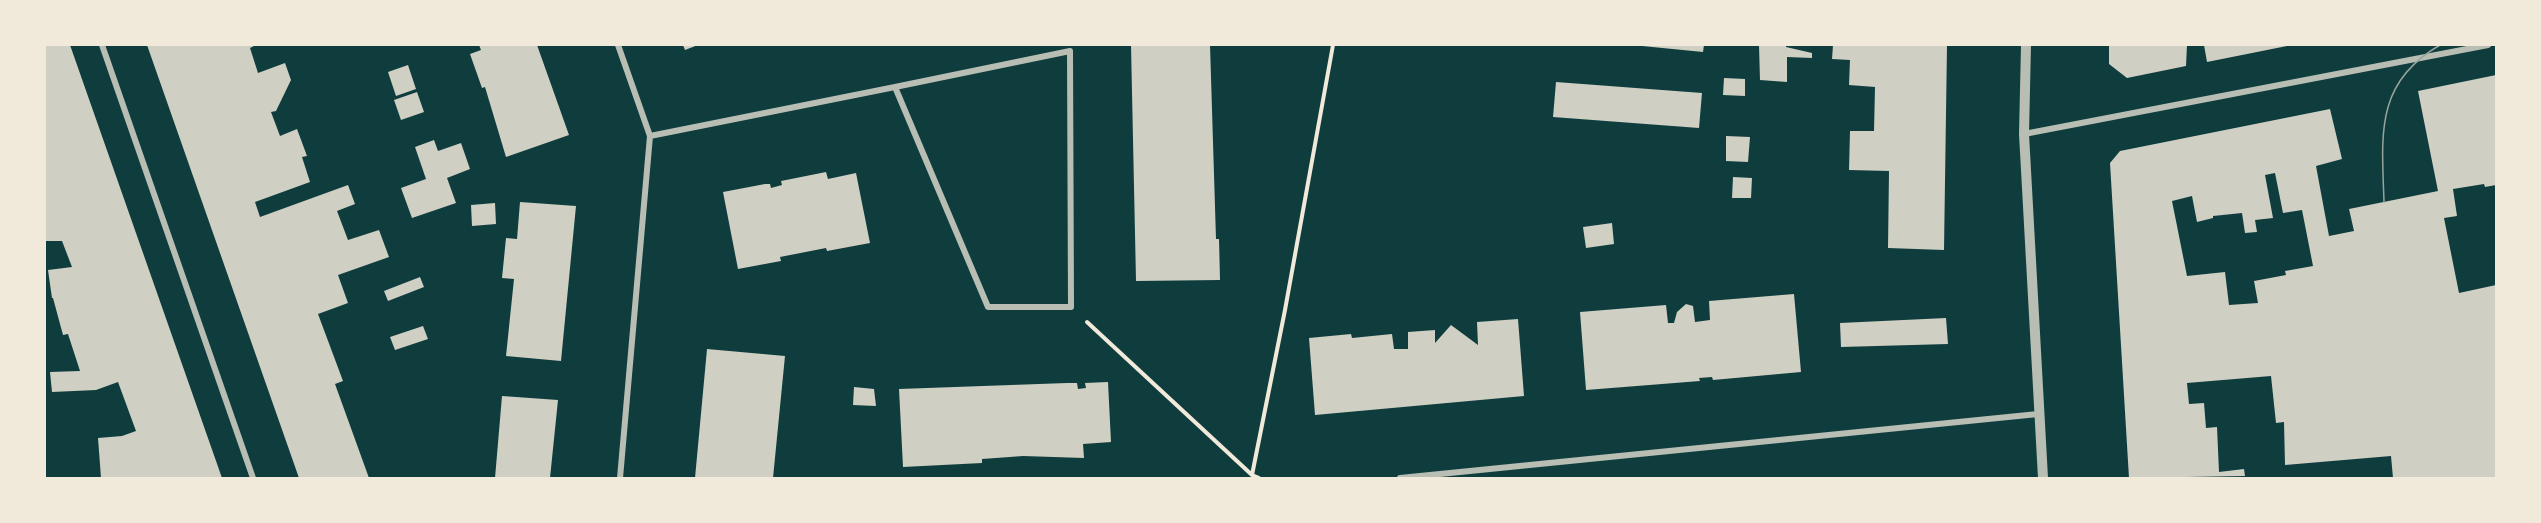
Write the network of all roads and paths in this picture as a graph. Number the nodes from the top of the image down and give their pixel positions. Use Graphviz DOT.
graph roads {
  1 [pos="102,45"];
  2 [pos="618,45"];
  3 [pos="1333,45"];
  4 [pos="2026,45"];
  5 [pos="2488,45"];
  6 [pos="1069,48"];
  7 [pos="894,87"];
  8 [pos="2024,134"];
  9 [pos="650,136"];
  10 [pos="1071,307"];
  11 [pos="2038,414"];
  12 [pos="1252,475"];
  13 [pos="254,478"];
  14 [pos="620,478"];
  15 [pos="1259,478"];
  16 [pos="1400,478"];
  17 [pos="2043,478"];
  1 -- 13 [label="street"];
  2 -- 9 [label="street"];
  3 -- 12 [label="path"];
  4 -- 8 [label="street"];
  5 -- 8 [label="street"];
  6 -- 7 [label="street"];
  6 -- 10 [label="street"];
  7 -- 9 [label="street"];
  7 -- 10 [label="street"];
  8 -- 11 [label="street"];
  9 -- 14 [label="street"];
  10 -- 12 [label="path"];
  11 -- 16 [label="street"];
  11 -- 17 [label="street"];
  12 -- 15 [label="path"];
}
